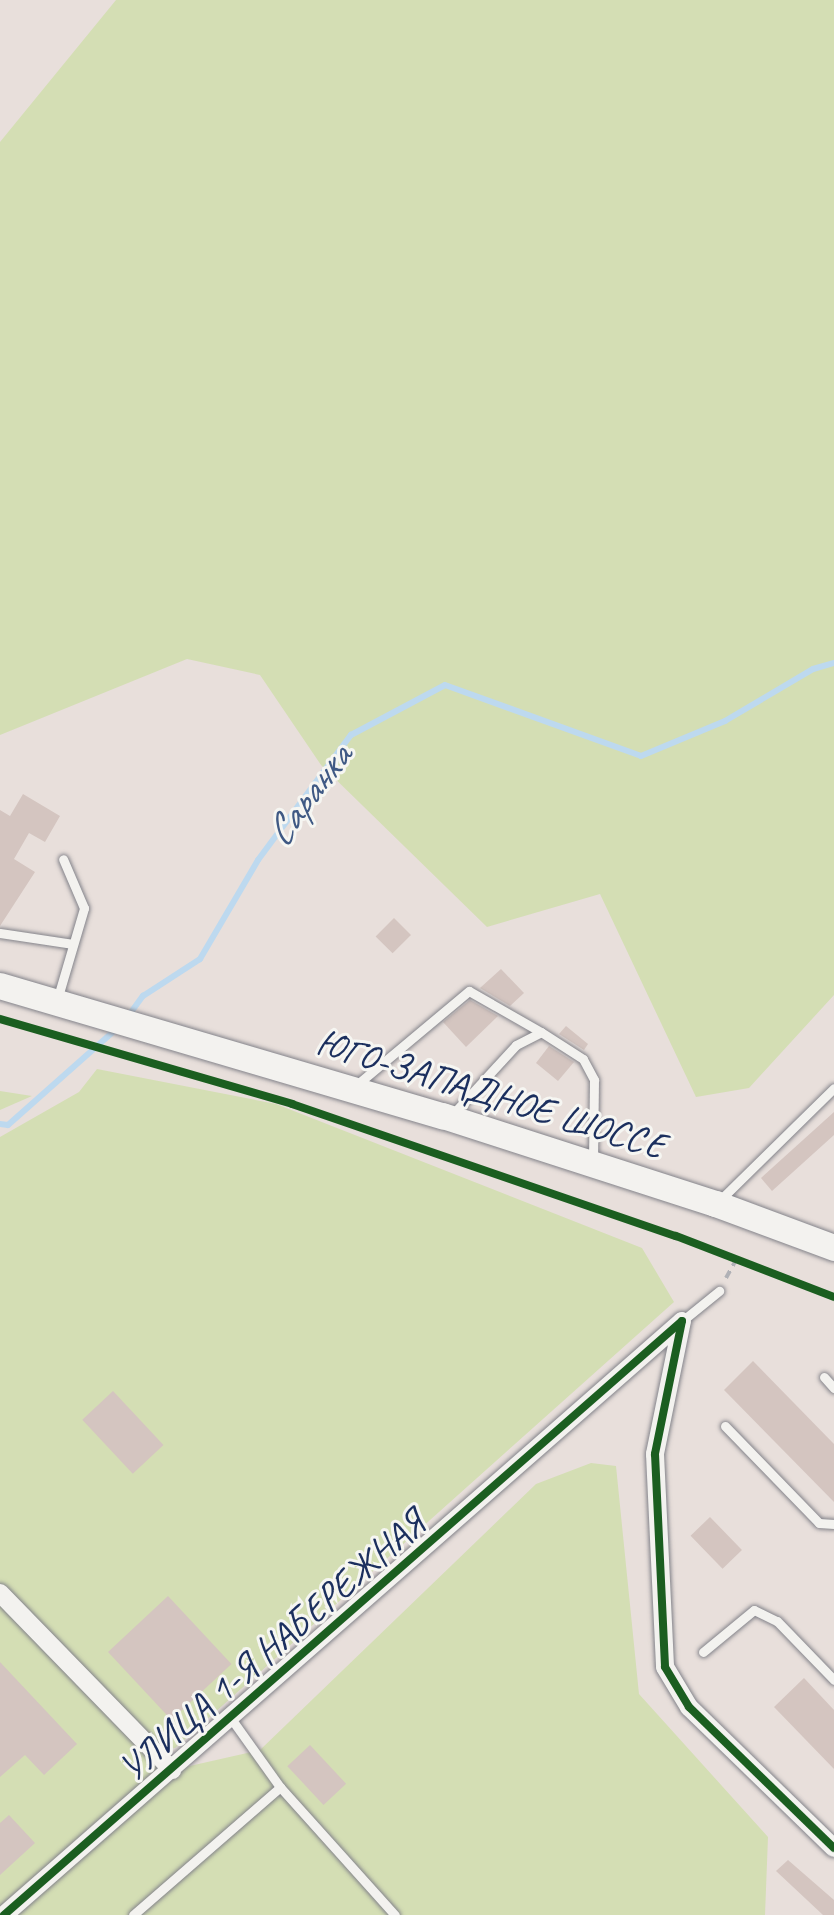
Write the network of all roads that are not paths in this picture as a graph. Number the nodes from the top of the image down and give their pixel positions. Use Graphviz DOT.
graph roads {
  1 [pos="63,859"];
  2 [pos="0,933"];
  3 [pos="73,944"];
  4 [pos="0,986"];
  5 [pos="56,1003"];
  6 [pos="541,1032"];
  7 [pos="834,1088"];
  8 [pos="351,1089"];
  9 [pos="449,1118"];
  10 [pos="592,1165"];
  11 [pos="716,1204"];
  12 [pos="834,1248"];
  13 [pos="719,1291"];
  14 [pos="682,1321"];
  15 [pos="824,1377"];
  16 [pos="834,1388"];
  17 [pos="725,1426"];
  18 [pos="834,1524"];
  19 [pos="0,1593"];
  20 [pos="703,1652"];
  21 [pos="834,1680"];
  22 [pos="230,1717"];
  23 [pos="172,1770"];
  24 [pos="280,1787"];
  25 [pos="834,1848"];
  26 [pos="387,1906"];
  27 [pos="4,1915"];
  28 [pos="133,1915"];
  29 [pos="377,1915"];
  30 [pos="395,1915"];
  1 -- 3 [label="lane"];
  2 -- 3 [label="lane"];
  3 -- 5 [label="lane"];
  4 -- 5 [label="main road"];
  5 -- 8 [label="main road, ЮГО-ЗАПАДНОЕ ШОССЕ"];
  6 -- 8 [label="lane"];
  6 -- 9 [label="lane"];
  6 -- 10 [label="lane"];
  7 -- 11 [label="lane"];
  8 -- 9 [label="main road, ЮГО-ЗАПАДНОЕ ШОССЕ"];
  9 -- 10 [label="main road, ЮГО-ЗАПАДНОЕ ШОССЕ"];
  10 -- 11 [label="main road, ЮГО-ЗАПАДНОЕ ШОССЕ"];
  11 -- 12 [label="main road, ЮГО-ЗАПАДНОЕ ШОССЕ"];
  13 -- 14 [label="lane"];
  14 -- 22 [label="street, УЛИЦА 1-Я НАБЕРЕЖНАЯ"];
  14 -- 25 [label="street"];
  15 -- 16 [label="lane"];
  17 -- 18 [label="lane"];
  19 -- 23 [label="street"];
  20 -- 21 [label="lane"];
  22 -- 23 [label="street, УЛИЦА 1-Я НАБЕРЕЖНАЯ"];
  22 -- 24 [label="lane"];
  23 -- 27 [label="street, УЛИЦА 1-Я НАБЕРЕЖНАЯ"];
  24 -- 26 [label="lane"];
  24 -- 28 [label="lane"];
  26 -- 29 [label="lane"];
  26 -- 30 [label="lane"];
}
